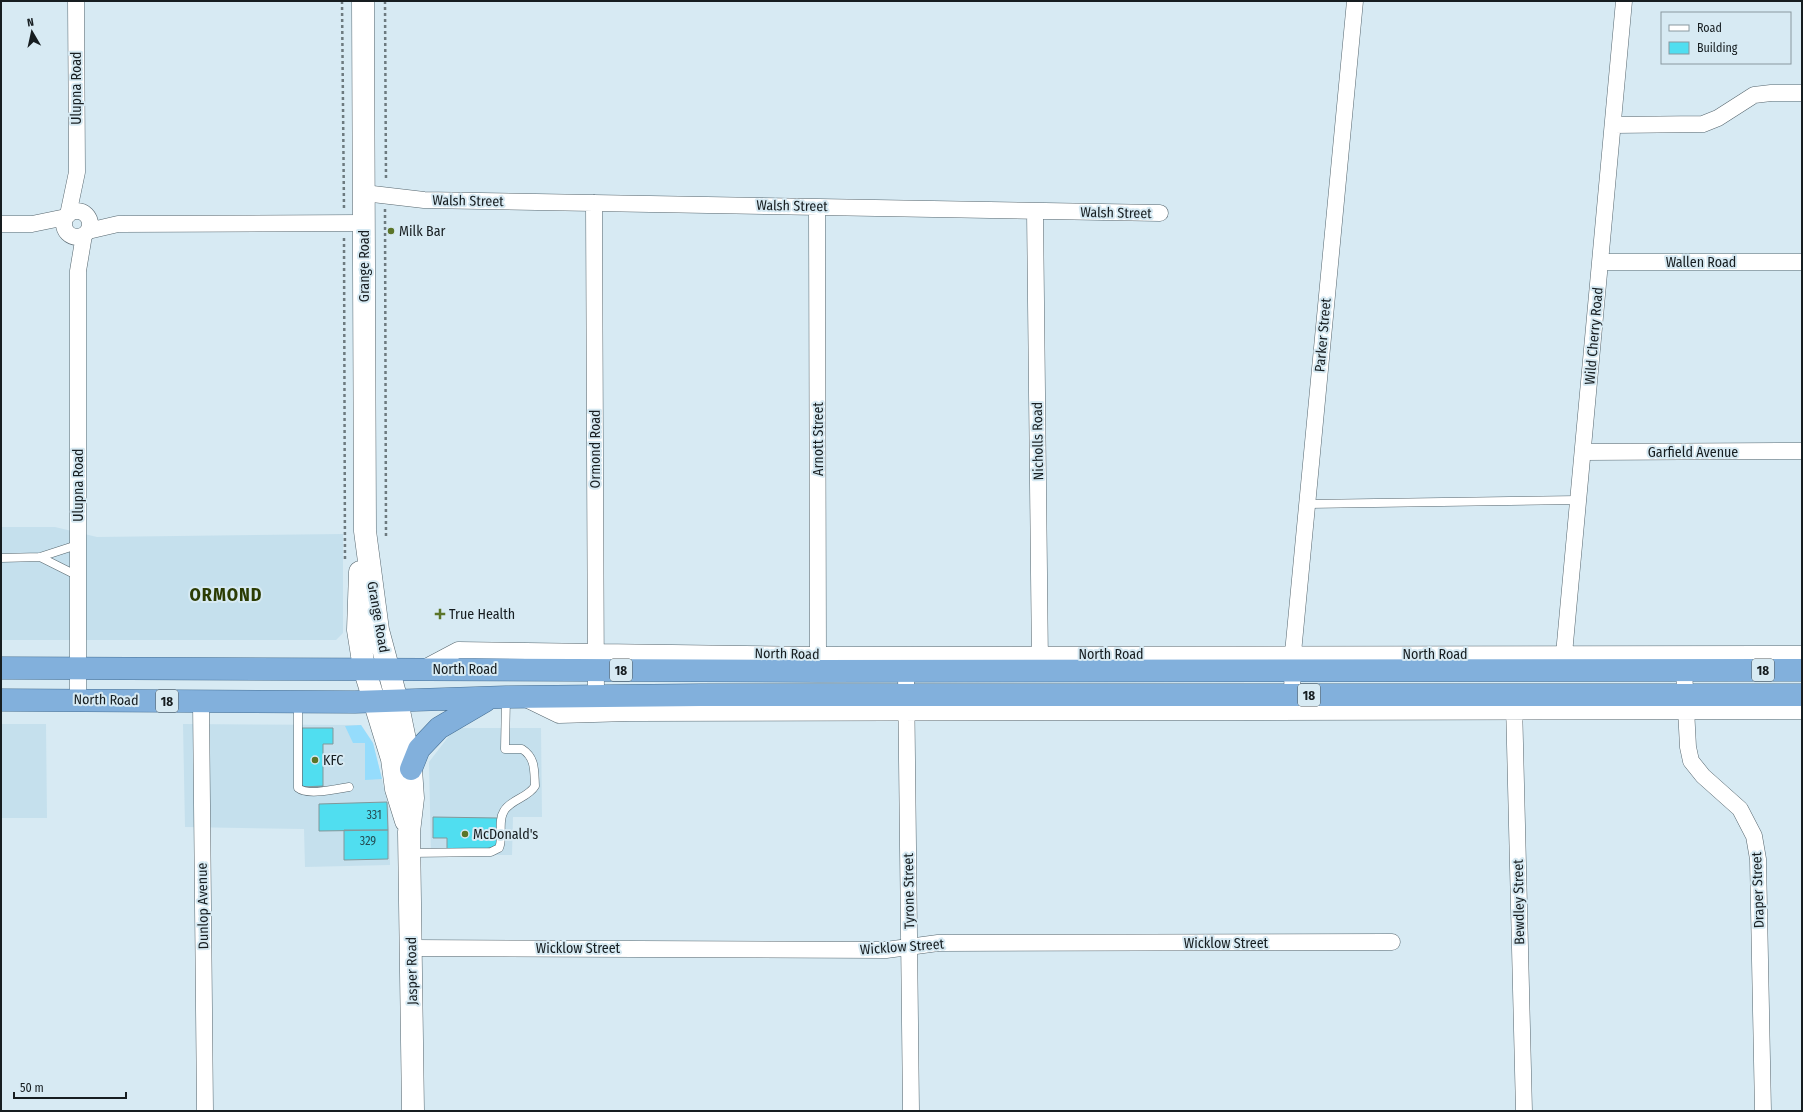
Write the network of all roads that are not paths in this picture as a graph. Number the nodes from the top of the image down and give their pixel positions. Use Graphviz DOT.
graph roads {
  1 [pos="76,1"];
  2 [pos="363,1"];
  3 [pos="1355,1"];
  4 [pos="1624,1"];
  5 [pos="1802,93"];
  6 [pos="1614,125"];
  7 [pos="594,202"];
  8 [pos="368,207"];
  9 [pos="817,207"];
  10 [pos="1036,211"];
  11 [pos="1160,213"];
  12 [pos="1,224"];
  13 [pos="77,224"];
  14 [pos="1601,262"];
  15 [pos="1802,262"];
  16 [pos="1802,451"];
  17 [pos="1583,452"];
  18 [pos="1578,500"];
  19 [pos="1308,504"];
  20 [pos="375,535"];
  21 [pos="77,545"];
  22 [pos="40,557"];
  23 [pos="1,558"];
  24 [pos="78,576"];
  25 [pos="1802,654"];
  26 [pos="595,661"];
  27 [pos="1293,661"];
  28 [pos="1040,662"];
  29 [pos="1564,662"];
  30 [pos="818,663"];
  31 [pos="1,668"];
  32 [pos="78,668"];
  33 [pos="280,668"];
  34 [pos="364,668"];
  35 [pos="388,668"];
  36 [pos="1684,670"];
  37 [pos="1802,670"];
  38 [pos="906,671"];
  39 [pos="1292,695"];
  40 [pos="1802,695"];
  41 [pos="596,696"];
  42 [pos="505,698"];
  43 [pos="1,700"];
  44 [pos="78,700"];
  45 [pos="374,701"];
  46 [pos="397,701"];
  47 [pos="201,702"];
  48 [pos="290,702"];
  49 [pos="1514,703"];
  50 [pos="1686,703"];
  51 [pos="907,704"];
  52 [pos="1802,711"];
  53 [pos="411,769"];
  54 [pos="349,786"];
  55 [pos="410,842"];
  56 [pos="1392,942"];
  57 [pos="910,947"];
  58 [pos="412,948"];
  59 [pos="206,1111"];
  60 [pos="413,1111"];
  61 [pos="911,1111"];
  62 [pos="1524,1111"];
  63 [pos="1764,1111"];
  1 -- 13 [label="street, Ulupna Road"];
  2 -- 8 [label="main road, Grange Road"];
  3 -- 19 [label="street, Parker Street"];
  4 -- 6 [label="street, Wild Cherry Road"];
  5 -- 6 [label="street"];
  6 -- 14 [label="street, Wild Cherry Road"];
  7 -- 8 [label="street, Walsh Street"];
  7 -- 9 [label="street, Walsh Street"];
  7 -- 26 [label="street, Ormond Road"];
  8 -- 13 [label="street, Walsh Street"];
  8 -- 20 [label="main road, Grange Road"];
  9 -- 10 [label="street, Walsh Street"];
  9 -- 30 [label="street, Arnott Street"];
  10 -- 11 [label="street, Walsh Street"];
  10 -- 28 [label="street, Nicholls Road"];
  12 -- 13 [label="street, Walsh Street"];
  13 -- 21 [label="street, Ulupna Road"];
  14 -- 15 [label="street, Wallen Road"];
  14 -- 17 [label="street, Wild Cherry Road"];
  16 -- 17 [label="street, Garfield Avenue"];
  17 -- 18 [label="street, Wild Cherry Road"];
  18 -- 19 [label="lane"];
  18 -- 29 [label="street, Wild Cherry Road"];
  19 -- 27 [label="street, Parker Street"];
  20 -- 34 [label="main road, Grange Road"];
  20 -- 35 [label="main road, Grange Road"];
  21 -- 22 [label="lane"];
  21 -- 24 [label="street, Ulupna Road"];
  22 -- 23 [label="lane"];
  22 -- 24 [label="lane"];
  24 -- 32 [label="street, Ulupna Road"];
  25 -- 29 [label="street, North Road"];
  26 -- 30 [label="highway, North Road / 18"];
  26 -- 35 [label="highway, North Road / 18"];
  26 -- 41 [label="street, Ormond Road"];
  27 -- 28 [label="highway, North Road / 18"];
  27 -- 29 [label="highway, North Road / 18"];
  27 -- 39 [label="street, Parker Street"];
  28 -- 30 [label="street, North Road"];
  28 -- 38 [label="highway, North Road / 18"];
  29 -- 36 [label="highway, North Road / 18"];
  30 -- 38 [label="highway, North Road / 18"];
  31 -- 32 [label="highway, North Road / 18"];
  32 -- 33 [label="highway, North Road / 18"];
  32 -- 44 [label="street, Ulupna Road"];
  33 -- 34 [label="highway, North Road / 18"];
  33 -- 48 [label="highway"];
  34 -- 35 [label="highway, North Road / 18"];
  34 -- 45 [label="main road, Jasper Road"];
  35 -- 46 [label="main road, Grange Road"];
  36 -- 37 [label="highway, North Road / 18"];
  36 -- 50 [label="street, Draper Street"];
  38 -- 51 [label="street, Tyrone Street"];
  39 -- 49 [label="highway, North Road / 18"];
  39 -- 51 [label="highway, North Road / 18"];
  40 -- 50 [label="highway, North Road / 18"];
  41 -- 42 [label="highway, North Road / 18"];
  41 -- 51 [label="highway, North Road / 18"];
  42 -- 46 [label="highway, North Road / 18"];
  42 -- 51 [label="street, North Road"];
  42 -- 53 [label="highway"];
  42 -- 55 [label="lane"];
  43 -- 44 [label="highway, North Road / 18"];
  44 -- 47 [label="highway, North Road / 18"];
  45 -- 46 [label="highway, North Road / 18"];
  45 -- 48 [label="highway, North Road / 18"];
  45 -- 55 [label="main road, Jasper Road"];
  46 -- 53 [label="main road, Jasper Road"];
  47 -- 48 [label="highway, North Road / 18"];
  47 -- 59 [label="street, Dunlop Avenue"];
  48 -- 54 [label="lane"];
  49 -- 50 [label="highway, North Road / 18"];
  49 -- 51 [label="street, North Road"];
  49 -- 62 [label="street, Bewdley Street"];
  50 -- 52 [label="street, North Road"];
  50 -- 63 [label="street, Draper Street"];
  51 -- 57 [label="street, Tyrone Street"];
  53 -- 55 [label="main road, Jasper Road"];
  55 -- 58 [label="main road, Jasper Road"];
  56 -- 57 [label="street, Wicklow Street"];
  57 -- 58 [label="street, Wicklow Street"];
  57 -- 61 [label="street, Tyrone Street"];
  58 -- 60 [label="main road, Jasper Road"];
}
